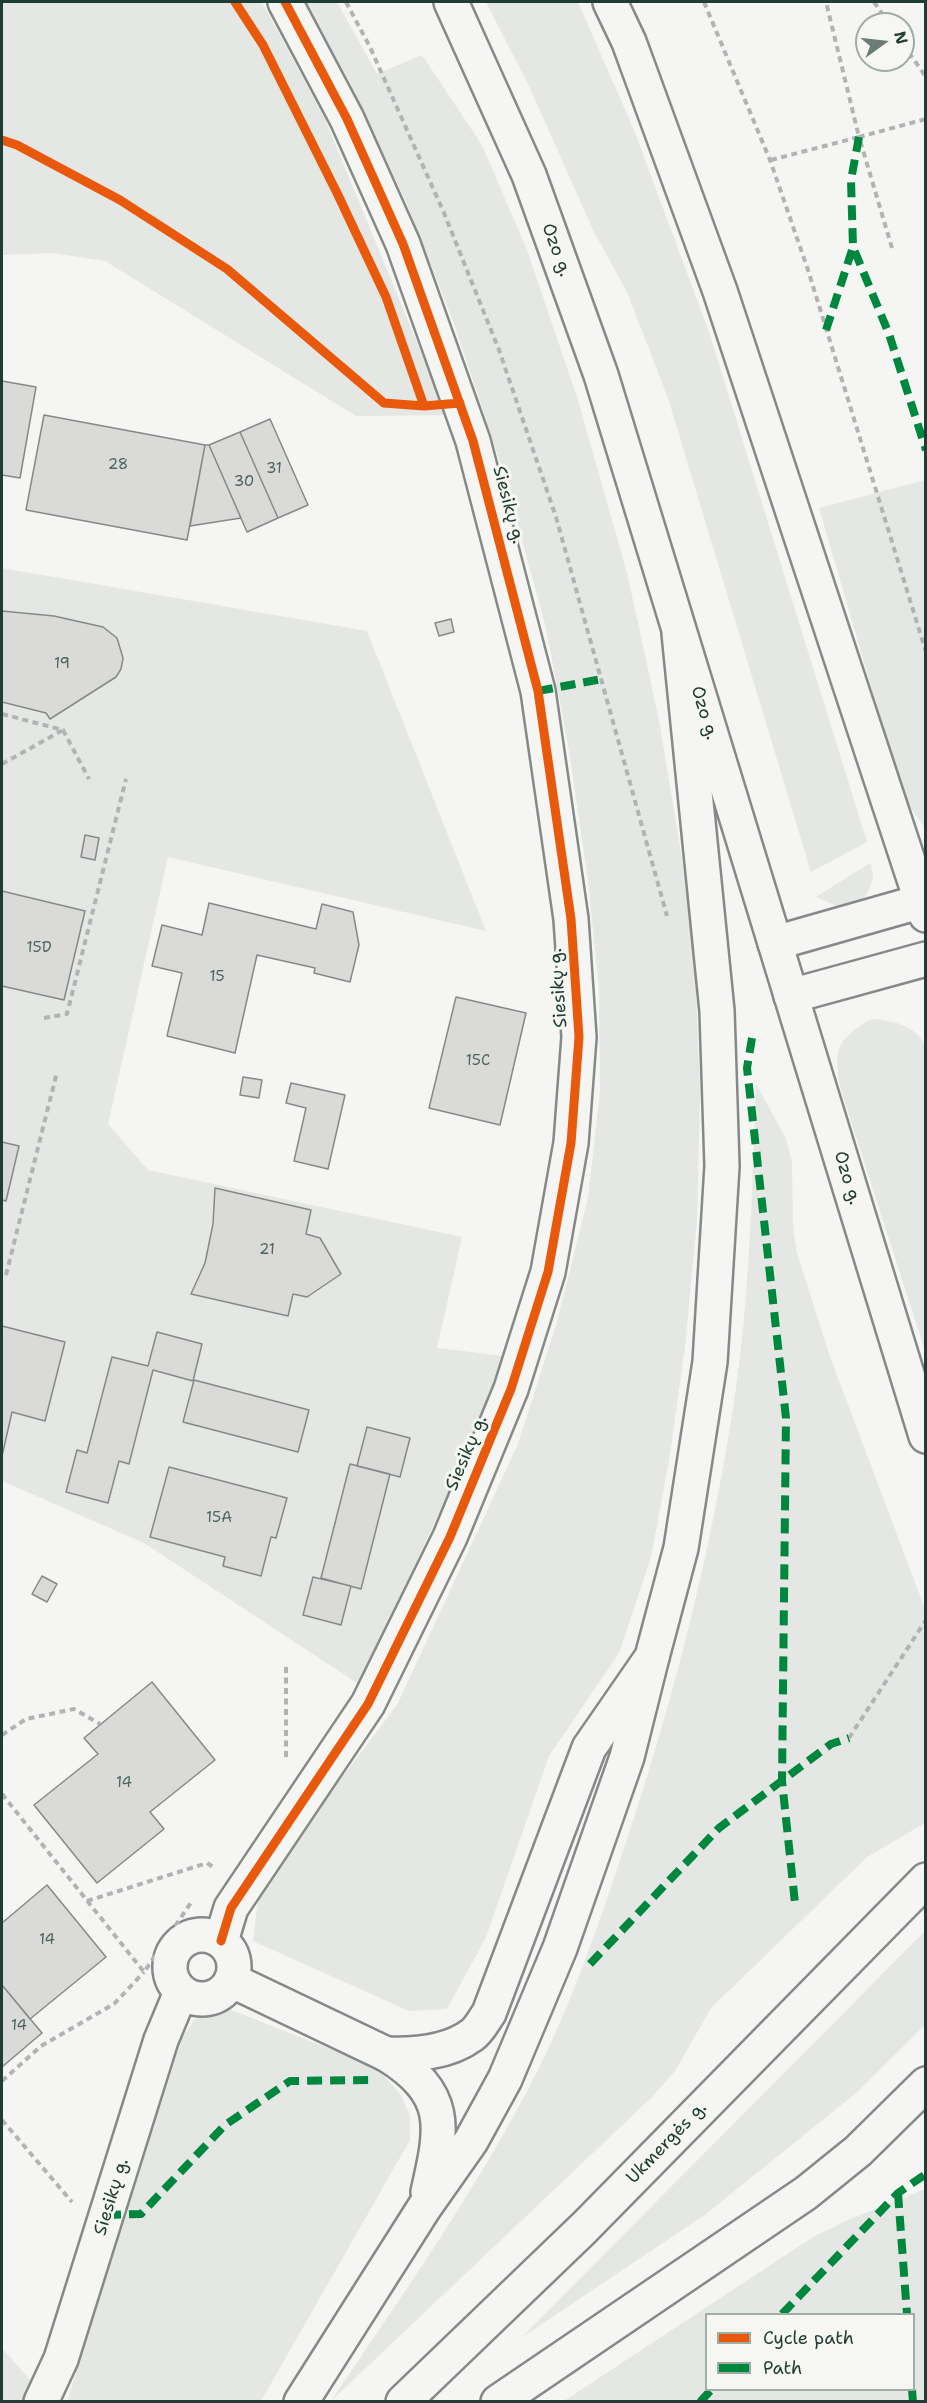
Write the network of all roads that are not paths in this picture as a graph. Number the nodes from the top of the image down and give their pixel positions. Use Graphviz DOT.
graph roads {
  1 [pos="285,2"];
  2 [pos="451,2"];
  3 [pos="610,2"];
  4 [pos="679,633"];
  5 [pos="924,905"];
  6 [pos="775,943"];
  7 [pos="926,959"];
  8 [pos="791,996"];
  9 [pos="926,1436"];
  10 [pos="652,1657"];
  11 [pos="926,1880"];
  12 [pos="221,1941"];
  13 [pos="231,1980"];
  14 [pos="181,1992"];
  15 [pos="386,2055"];
  16 [pos="926,2084"];
  17 [pos="424,2208"];
  18 [pos="41,2402"];
  19 [pos="301,2402"];
  20 [pos="403,2402"];
  21 [pos="498,2402"];
  1 -- 12 [label="main road, Siesikų g."];
  2 -- 4 [label="main road, Ozo g."];
  3 -- 5 [label="main road"];
  4 -- 6 [label="main road, Ozo g."];
  4 -- 10 [label="main road"];
  5 -- 6 [label="main road"];
  6 -- 8 [label="main road, Ozo g."];
  7 -- 8 [label="main road"];
  8 -- 9 [label="main road, Ozo g."];
  10 -- 15 [label="main road"];
  10 -- 17 [label="main road"];
  11 -- 20 [label="main road, Ukmergės g."];
  12 -- 13 [label="main road"];
  12 -- 14 [label="main road"];
  13 -- 14 [label="main road"];
  13 -- 15 [label="main road"];
  14 -- 18 [label="main road, Siesikų g."];
  15 -- 17 [label="main road"];
  16 -- 21 [label="main road"];
  17 -- 19 [label="main road"];
}
